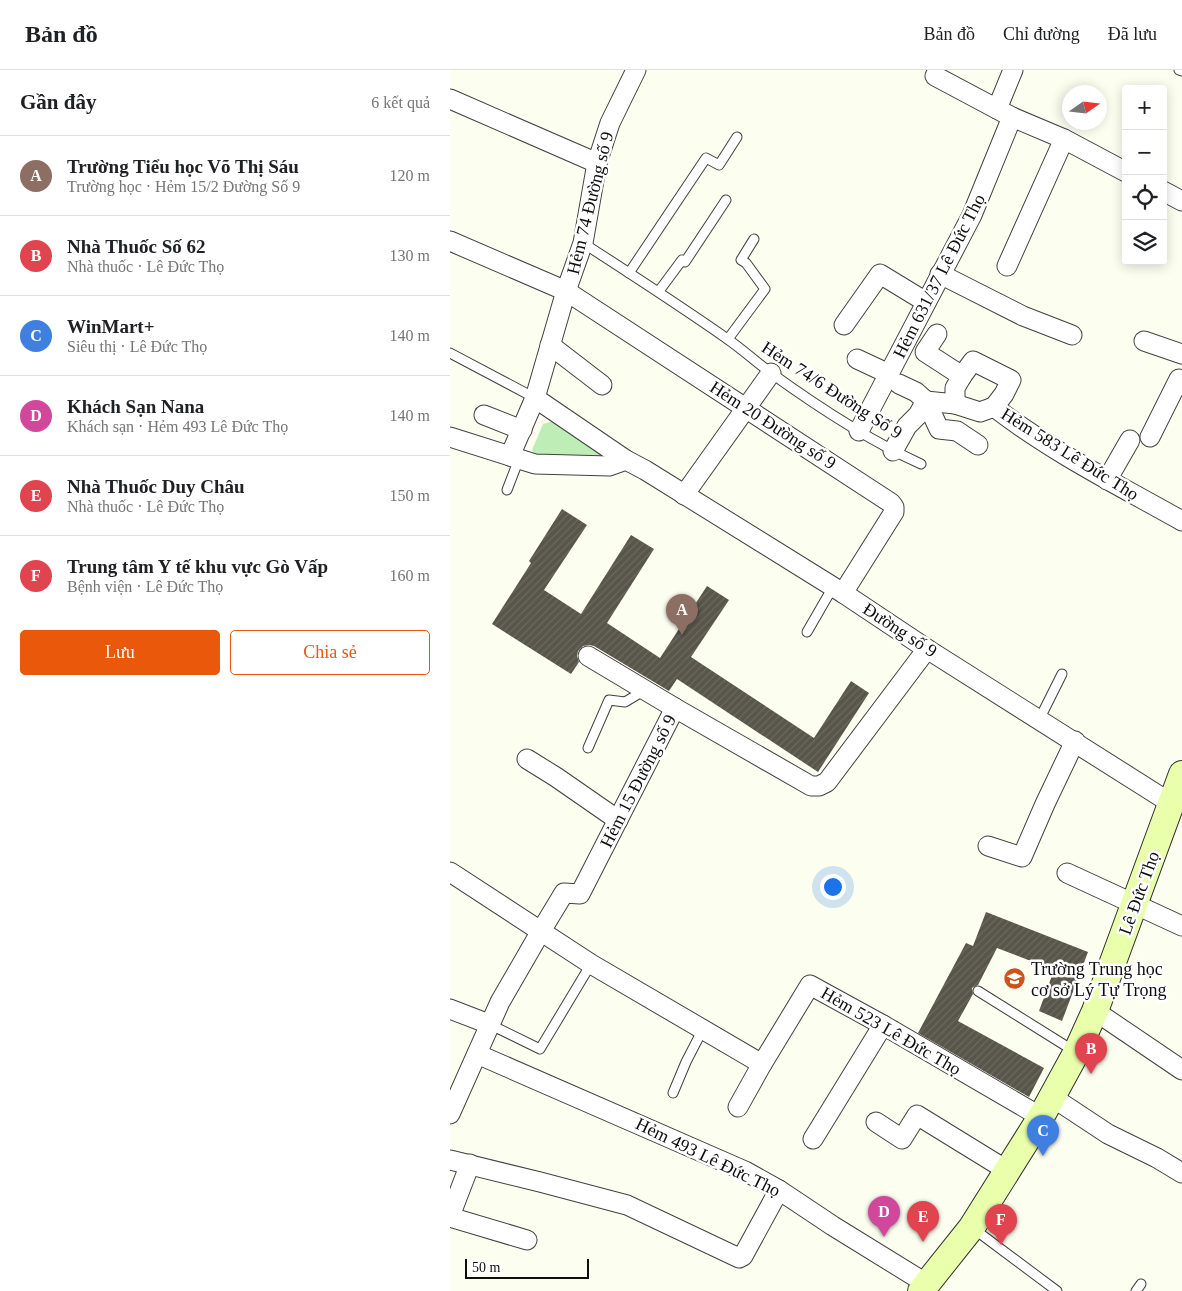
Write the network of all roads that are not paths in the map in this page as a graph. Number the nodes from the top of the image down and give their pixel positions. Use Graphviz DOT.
graph roads {
  1 [pos="636,70"];
  2 [pos="1013,70"];
  3 [pos="935,76"];
  4 [pos="450,99"];
  5 [pos="1004,113"];
  6 [pos="737,136"];
  7 [pos="1064,139"];
  8 [pos="597,163"];
  9 [pos="1122,170"];
  10 [pos="1167,193"];
  11 [pos="726,200"];
  12 [pos="1182,201"];
  13 [pos="754,239"];
  14 [pos="450,241"];
  15 [pos="583,243"];
  16 [pos="1007,266"];
  17 [pos="630,273"];
  18 [pos="940,274"];
  19 [pos="566,291"];
  20 [pos="659,291"];
  21 [pos="926,302"];
  22 [pos="844,325"];
  23 [pos="937,334"];
  24 [pos="1072,335"];
  25 [pos="728,339"];
  26 [pos="1144,341"];
  27 [pos="550,344"];
  28 [pos="450,354"];
  29 [pos="1182,354"];
  30 [pos="857,359"];
  31 [pos="968,368"];
  32 [pos="771,373"];
  33 [pos="894,379"];
  34 [pos="602,385"];
  35 [pos="1178,390"];
  36 [pos="535,398"];
  37 [pos="926,400"];
  38 [pos="955,404"];
  39 [pos="745,406"];
  40 [pos="994,407"];
  41 [pos="484,415"];
  42 [pos="522,430"];
  43 [pos="860,431"];
  44 [pos="450,437"];
  45 [pos="1150,437"];
  46 [pos="1130,440"];
  47 [pos="978,445"];
  48 [pos="893,451"];
  49 [pos="515,458"];
  50 [pos="626,460"];
  51 [pos="921,464"];
  52 [pos="1107,480"];
  53 [pos="507,490"];
  54 [pos="684,495"];
  55 [pos="1182,521"];
  56 [pos="838,590"];
  57 [pos="806,632"];
  58 [pos="928,649"];
  59 [pos="588,656"];
  60 [pos="1062,674"];
  61 [pos="645,690"];
  62 [pos="675,708"];
  63 [pos="1040,718"];
  64 [pos="1074,741"];
  65 [pos="588,748"];
  66 [pos="527,759"];
  67 [pos="1182,774"];
  68 [pos="1172,804"];
  69 [pos="618,820"];
  70 [pos="988,846"];
  71 [pos="450,872"];
  72 [pos="1067,873"];
  73 [pos="1134,905"];
  74 [pos="1182,926"];
  75 [pos="541,931"];
  76 [pos="590,964"];
  77 [pos="978,991"];
  78 [pos="450,1009"];
  79 [pos="1095,1011"];
  80 [pos="490,1024"];
  81 [pos="883,1025"];
  82 [pos="703,1029"];
  83 [pos="1076,1053"];
  84 [pos="477,1054"];
  85 [pos="762,1064"];
  86 [pos="1182,1070"];
  87 [pos="673,1093"];
  88 [pos="738,1107"];
  89 [pos="1046,1107"];
  90 [pos="450,1114"];
  91 [pos="876,1122"];
  92 [pos="813,1139"];
  93 [pos="450,1160"];
  94 [pos="470,1164"];
  95 [pos="1008,1171"];
  96 [pos="1182,1173"];
  97 [pos="779,1190"];
  98 [pos="450,1216"];
  99 [pos="972,1227"];
  100 [pos="527,1240"];
  101 [pos="924,1288"];
  102 [pos="1058,1291"];
  1 -- 8 [label="street, Hẻm 74 Đường số 9"];
  2 -- 5 [label="street, Hẻm 631/37 Lê Đức Thọ"];
  3 -- 5 [label="street"];
  4 -- 8 [label="street"];
  5 -- 7 [label="street"];
  5 -- 18 [label="street, Hẻm 631/37 Lê Đức Thọ"];
  6 -- 17 [label="lane"];
  7 -- 9 [label="street"];
  7 -- 16 [label="street"];
  8 -- 15 [label="street, Hẻm 74 Đường số 9"];
  10 -- 12 [label="street"];
  11 -- 20 [label="lane"];
  13 -- 25 [label="lane"];
  14 -- 19 [label="street, Hẻm 20 Đường số 9"];
  15 -- 17 [label="lane, Hẻm 74/6 Đường Số 9"];
  15 -- 19 [label="street, Hẻm 74 Đường số 9"];
  17 -- 20 [label="lane, Hẻm 74/6 Đường Số 9"];
  18 -- 21 [label="street, Hẻm 631/37 Lê Đức Thọ"];
  18 -- 24 [label="street"];
  19 -- 27 [label="street, Hẻm 74 Đường số 9"];
  19 -- 39 [label="street, Hẻm 20 Đường số 9"];
  20 -- 25 [label="lane, Hẻm 74/6 Đường Số 9"];
  21 -- 22 [label="street"];
  21 -- 33 [label="street, Hẻm 631/37 Lê Đức Thọ"];
  23 -- 31 [label="street"];
  25 -- 32 [label="lane, Hẻm 74/6 Đường Số 9"];
  26 -- 29 [label="street"];
  27 -- 34 [label="street"];
  27 -- 36 [label="street, Hẻm 74 Đường số 9"];
  28 -- 36 [label="lane"];
  30 -- 33 [label="street"];
  31 -- 38 [label="street"];
  31 -- 40 [label="street"];
  32 -- 39 [label="street"];
  32 -- 43 [label="lane, Hẻm 74/6 Đường Số 9"];
  33 -- 37 [label="street"];
  33 -- 43 [label="street, Hẻm 631/37 Lê Đức Thọ"];
  35 -- 45 [label="street"];
  36 -- 42 [label="street"];
  36 -- 50 [label="street, Đường số 9"];
  37 -- 38 [label="street, Hẻm 583 Lê Đức Thọ"];
  37 -- 47 [label="street"];
  37 -- 48 [label="street"];
  38 -- 40 [label="street, Hẻm 583 Lê Đức Thọ"];
  39 -- 54 [label="street"];
  39 -- 56 [label="street, Hẻm 20 Đường số 9"];
  40 -- 52 [label="street, Hẻm 583 Lê Đức Thọ"];
  41 -- 42 [label="street"];
  42 -- 49 [label="street"];
  43 -- 48 [label="lane, Hẻm 74/6 Đường Số 9"];
  44 -- 49 [label="street"];
  46 -- 52 [label="street"];
  48 -- 51 [label="lane, Hẻm 74/6 Đường Số 9"];
  49 -- 50 [label="street"];
  49 -- 53 [label="lane"];
  50 -- 54 [label="street, Đường số 9"];
  52 -- 55 [label="street, Hẻm 583 Lê Đức Thọ"];
  54 -- 56 [label="street, Đường số 9"];
  56 -- 57 [label="lane"];
  56 -- 58 [label="street, Đường số 9"];
  58 -- 62 [label="street, Hẻm 15 Đường số 9"];
  58 -- 63 [label="street, Đường số 9"];
  59 -- 61 [label="street"];
  60 -- 63 [label="lane"];
  61 -- 62 [label="street"];
  61 -- 65 [label="lane"];
  62 -- 69 [label="street, Hẻm 15 Đường số 9"];
  63 -- 64 [label="street, Đường số 9"];
  64 -- 68 [label="street, Đường số 9"];
  64 -- 70 [label="street"];
  66 -- 69 [label="street"];
  67 -- 68 [label="main road, Lê Đức Thọ"];
  68 -- 73 [label="main road, Lê Đức Thọ"];
  69 -- 75 [label="street, Hẻm 15 Đường số 9"];
  71 -- 75 [label="street"];
  72 -- 73 [label="street"];
  73 -- 74 [label="street"];
  73 -- 79 [label="main road, Lê Đức Thọ"];
  75 -- 76 [label="street"];
  75 -- 80 [label="street, Hẻm 15 Đường số 9"];
  76 -- 80 [label="lane"];
  76 -- 82 [label="street"];
  77 -- 83 [label="lane"];
  78 -- 80 [label="street"];
  79 -- 83 [label="main road, Lê Đức Thọ"];
  79 -- 86 [label="street"];
  80 -- 84 [label="street, Hẻm 15 Đường số 9"];
  81 -- 85 [label="street, Hẻm 523 Lê Đức Thọ"];
  81 -- 89 [label="street, Hẻm 523 Lê Đức Thọ"];
  81 -- 92 [label="street"];
  82 -- 85 [label="street"];
  82 -- 87 [label="lane"];
  83 -- 89 [label="main road, Lê Đức Thọ"];
  84 -- 90 [label="street, Hẻm 15 Đường số 9"];
  84 -- 97 [label="street, Hẻm 493 Lê Đức Thọ"];
  85 -- 88 [label="street"];
  89 -- 95 [label="main road, Lê Đức Thọ"];
  89 -- 96 [label="street, Hẻm 523 Lê Đức Thọ"];
  91 -- 95 [label="street"];
  93 -- 94 [label="street"];
  94 -- 97 [label="street"];
  94 -- 98 [label="street"];
  95 -- 99 [label="main road, Lê Đức Thọ"];
  97 -- 101 [label="street, Hẻm 493 Lê Đức Thọ"];
  98 -- 100 [label="street"];
  99 -- 101 [label="main road, Lê Đức Thọ"];
  99 -- 102 [label="lane"];
}
